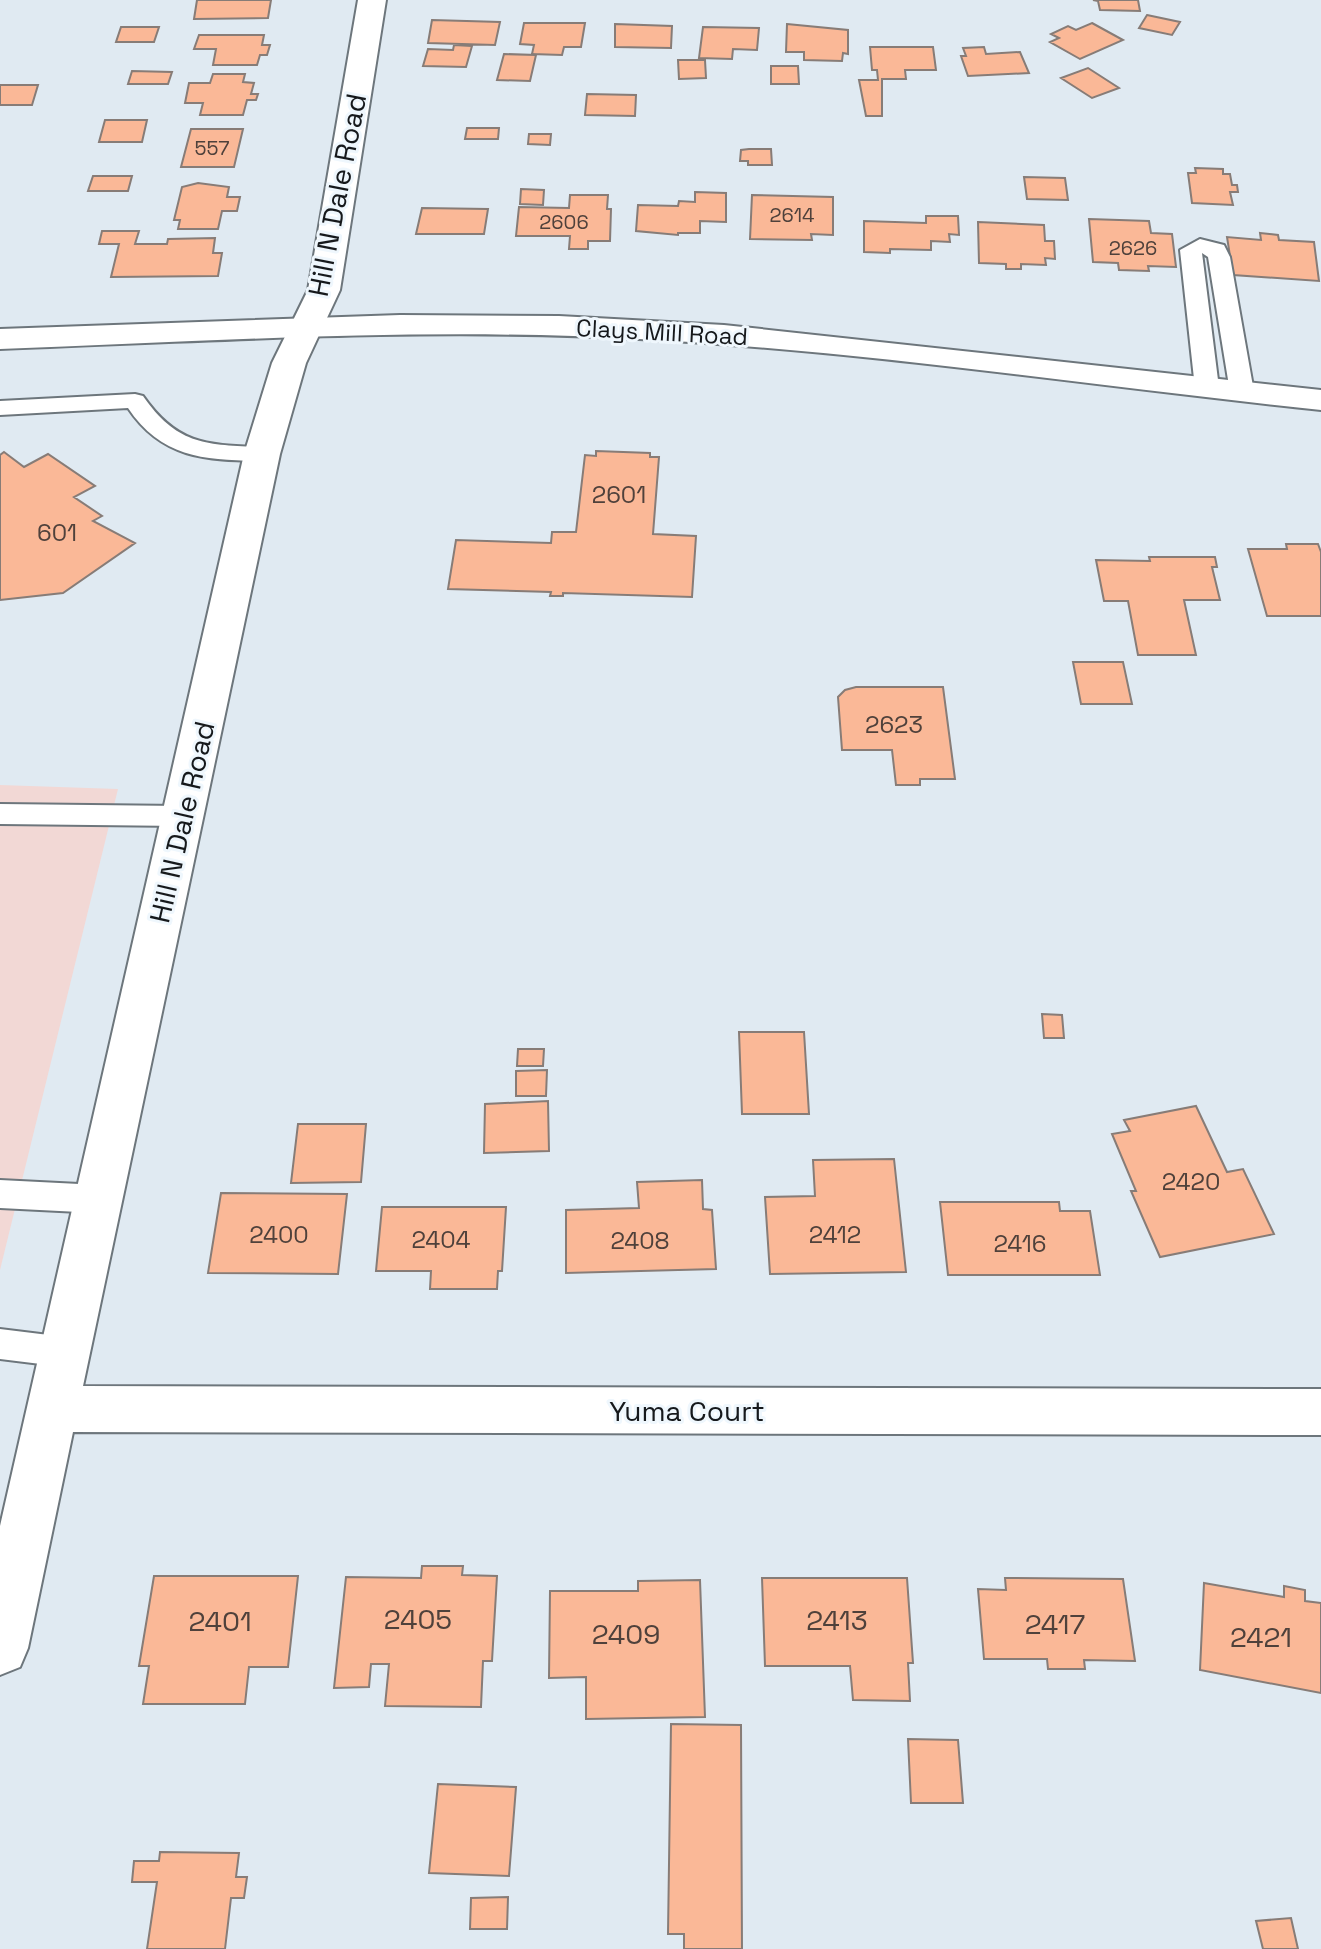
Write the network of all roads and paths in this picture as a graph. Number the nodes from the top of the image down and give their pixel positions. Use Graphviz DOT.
graph roads {
  1 [pos="372,0"];
  2 [pos="307,329"];
  3 [pos="0,339"];
  4 [pos="1207,388"];
  5 [pos="1242,392"];
  6 [pos="1321,400"];
  7 [pos="0,408"];
  8 [pos="262,454"];
  9 [pos="0,814"];
  10 [pos="182,816"];
  11 [pos="0,1194"];
  12 [pos="99,1199"];
  13 [pos="0,1344"];
  14 [pos="65,1352"];
  15 [pos="53,1409"];
  16 [pos="1321,1412"];
  17 [pos="15,1518"];
  18 [pos="0,1648"];
  1 -- 2 [label="street, Hill N Dale Road"];
  2 -- 3 [label="street, Clays Mill Road"];
  2 -- 4 [label="street, Clays Mill Road"];
  2 -- 8 [label="street, Hill N Dale Road"];
  4 -- 5 [label="street, Clays Mill Road"];
  4 -- 5 [label="lane"];
  5 -- 6 [label="street, Clays Mill Road"];
  7 -- 8 [label="lane"];
  8 -- 10 [label="street, Hill N Dale Road"];
  9 -- 10 [label="lane"];
  10 -- 12 [label="street, Hill N Dale Road"];
  11 -- 12 [label="lane"];
  12 -- 14 [label="street, Hill N Dale Road"];
  13 -- 14 [label="lane"];
  14 -- 15 [label="street, Hill N Dale Road"];
  15 -- 16 [label="street, Yuma Court"];
  15 -- 17 [label="street, Hill N Dale Road"];
  17 -- 18 [label="street, Hill N Dale Road"];
}
